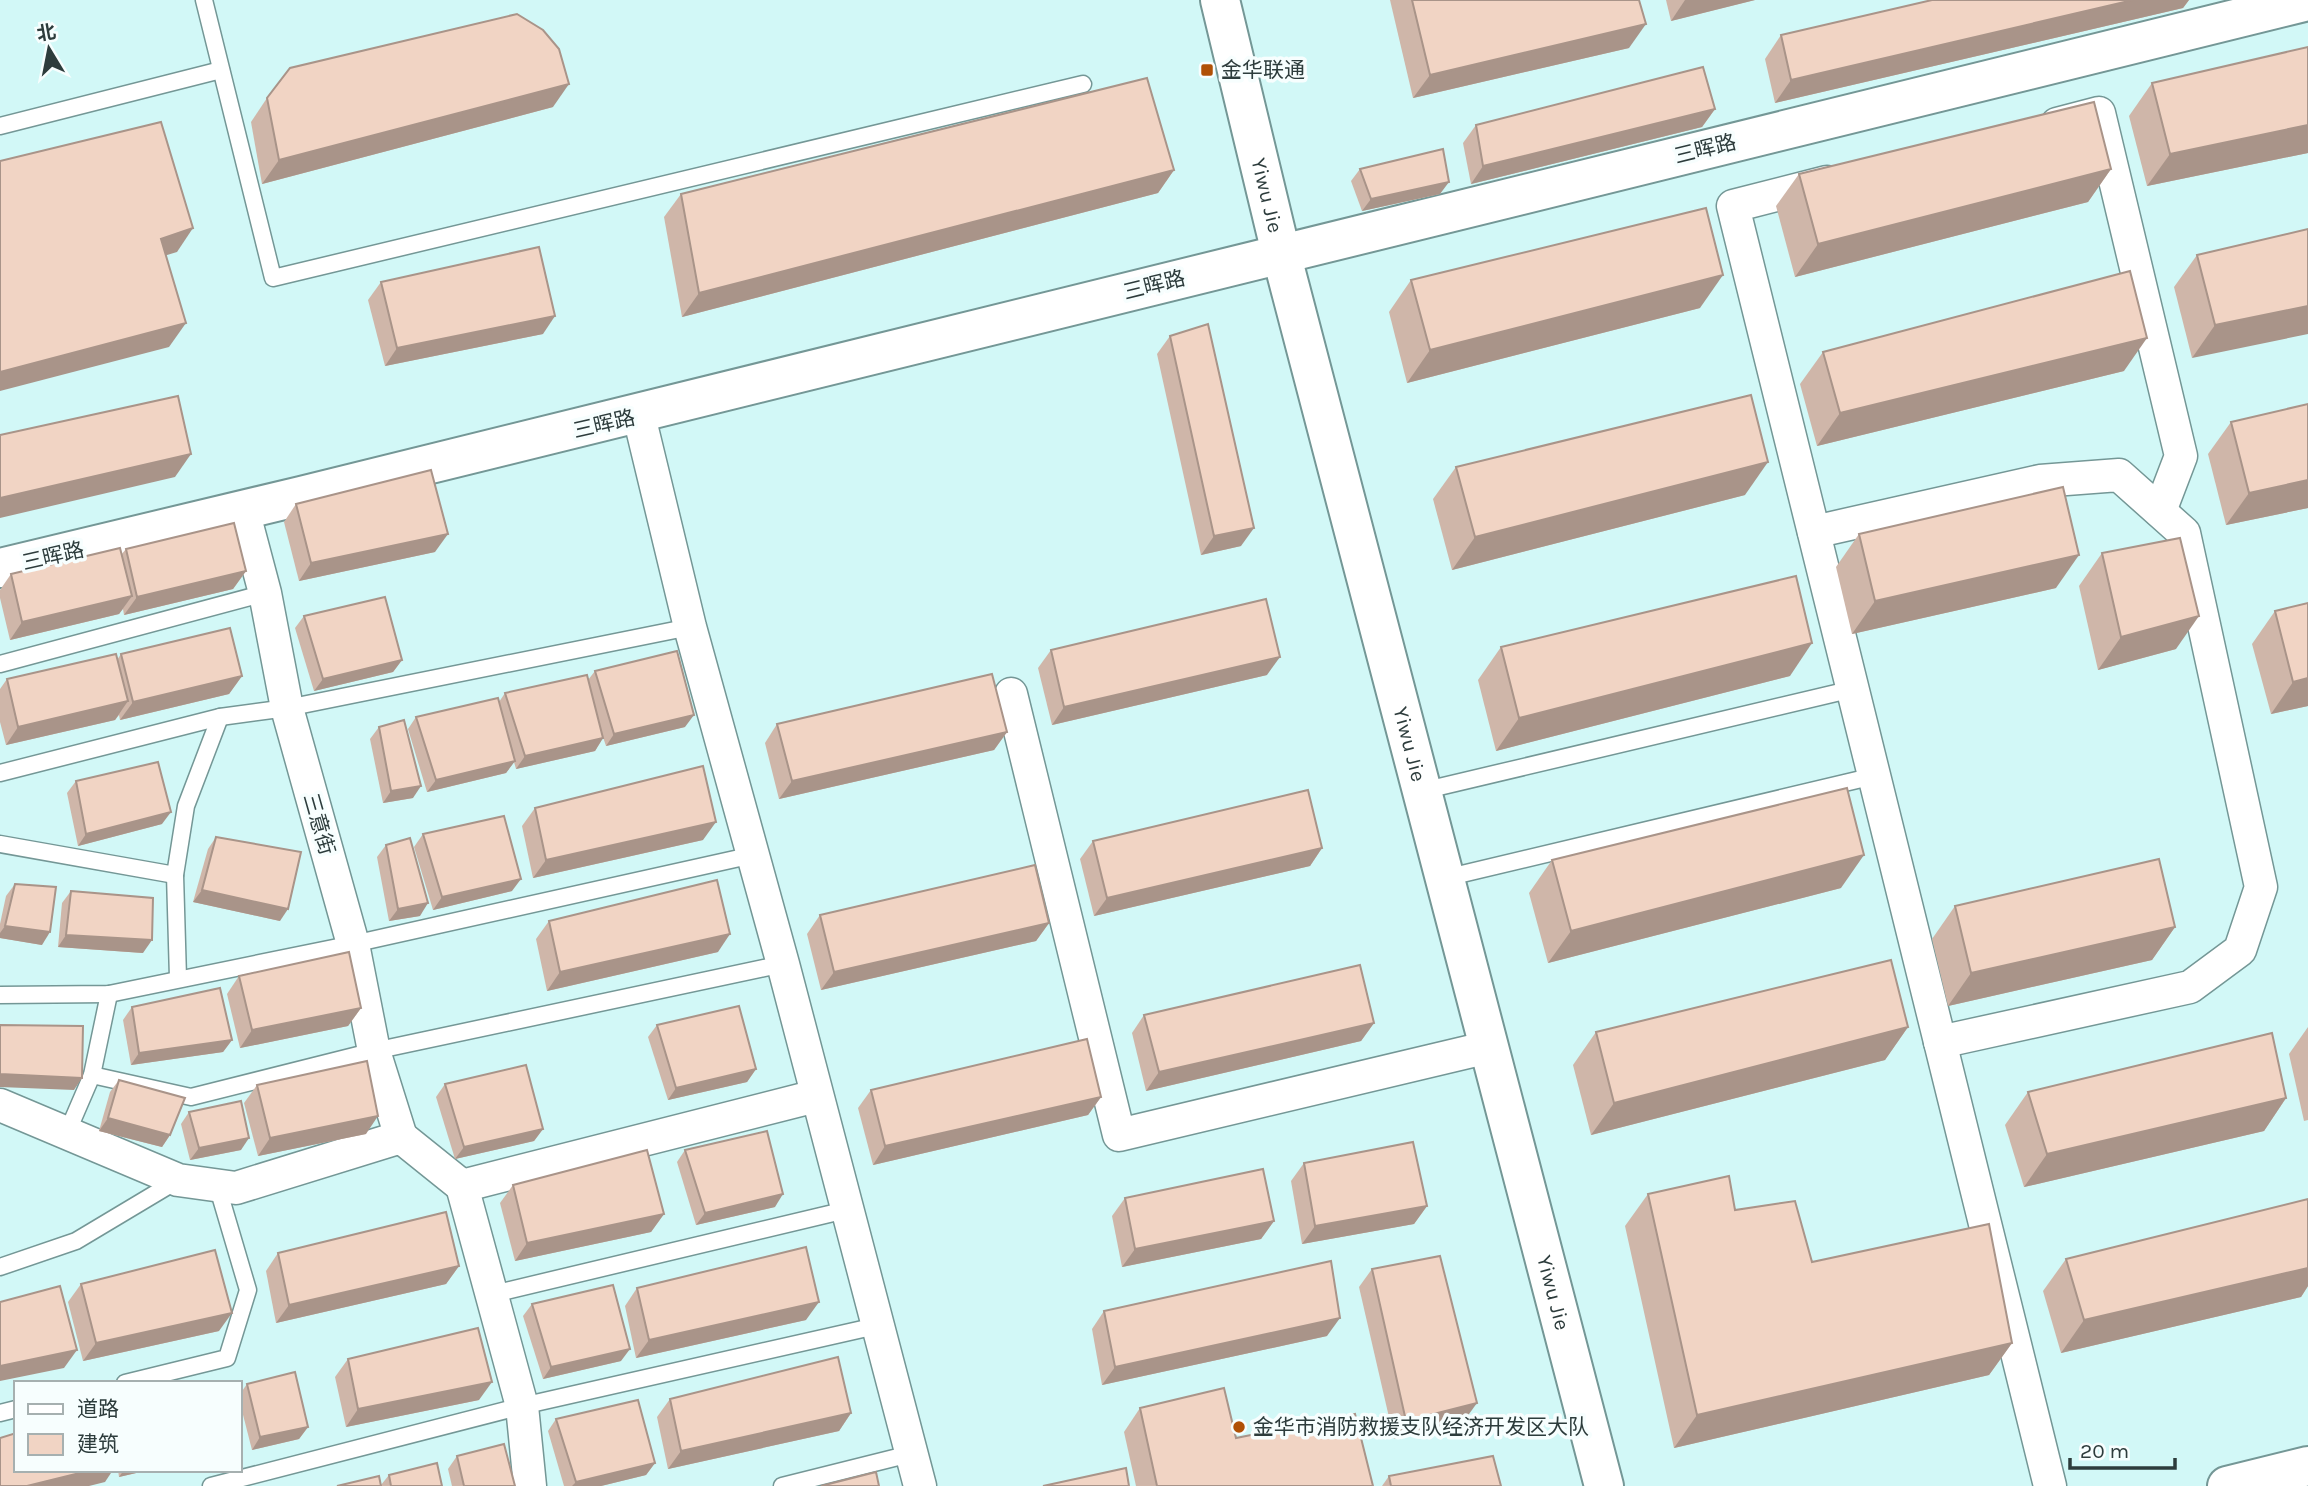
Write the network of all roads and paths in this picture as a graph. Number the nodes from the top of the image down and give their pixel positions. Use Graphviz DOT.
graph roads {
  1 [pos="204,0"];
  2 [pos="1220,0"];
  3 [pos="2308,1"];
  4 [pos="221,69"];
  5 [pos="1083,84"];
  6 [pos="0,126"];
  7 [pos="2031,130"];
  8 [pos="1855,175"];
  9 [pos="1281,253"];
  10 [pos="639,416"];
  11 [pos="243,510"];
  12 [pos="2160,511"];
  13 [pos="1814,532"];
  14 [pos="0,568"];
  15 [pos="265,593"];
  16 [pos="690,627"];
  17 [pos="0,664"];
  18 [pos="1853,689"];
  19 [pos="1011,694"];
  20 [pos="287,708"];
  21 [pos="220,717"];
  22 [pos="0,773"];
  23 [pos="1874,776"];
  24 [pos="1422,791"];
  25 [pos="0,844"];
  26 [pos="752,855"];
  27 [pos="175,875"];
  28 [pos="1445,877"];
  29 [pos="353,944"];
  30 [pos="783,964"];
  31 [pos="178,978"];
  32 [pos="109,994"];
  33 [pos="0,995"];
  34 [pos="1940,1042"];
  35 [pos="1489,1047"];
  36 [pos="374,1051"];
  37 [pos="92,1076"];
  38 [pos="816,1096"];
  39 [pos="0,1105"];
  40 [pos="67,1133"];
  41 [pos="401,1137"];
  42 [pos="178,1180"];
  43 [pos="217,1185"];
  44 [pos="461,1186"];
  45 [pos="846,1210"];
  46 [pos="0,1255"];
  47 [pos="23,1261"];
  48 [pos="0,1268"];
  49 [pos="494,1294"];
  50 [pos="876,1326"];
  51 [pos="133,1381"];
  52 [pos="522,1406"];
  53 [pos="910,1454"];
  54 [pos="2308,1466"];
  55 [pos="211,1486"];
  56 [pos="530,1486"];
  57 [pos="782,1486"];
  58 [pos="920,1486"];
  59 [pos="1604,1486"];
  60 [pos="2050,1486"];
  61 [pos="2227,1486"];
  1 -- 4 [label="lane"];
  2 -- 9 [label="street, Yiwu Jie"];
  3 -- 9 [label="street, 三晖路"];
  4 -- 5 [label="lane"];
  4 -- 6 [label="lane"];
  7 -- 12 [label="street"];
  8 -- 13 [label="street"];
  9 -- 10 [label="street, 三晖路"];
  9 -- 24 [label="street, Yiwu Jie"];
  10 -- 11 [label="street, 三晖路"];
  10 -- 16 [label="street"];
  11 -- 14 [label="street, 三晖路"];
  11 -- 15 [label="street, 三意街"];
  12 -- 13 [label="street"];
  12 -- 34 [label="street"];
  13 -- 18 [label="street"];
  15 -- 17 [label="lane"];
  15 -- 20 [label="street, 三意街"];
  16 -- 20 [label="lane"];
  16 -- 26 [label="street"];
  18 -- 23 [label="street"];
  18 -- 24 [label="lane"];
  19 -- 35 [label="street"];
  20 -- 21 [label="lane"];
  20 -- 29 [label="street, 三意街"];
  21 -- 22 [label="lane"];
  21 -- 27 [label="lane"];
  23 -- 28 [label="lane"];
  23 -- 34 [label="street"];
  24 -- 28 [label="street, Yiwu Jie"];
  25 -- 27 [label="lane"];
  26 -- 29 [label="lane"];
  26 -- 30 [label="street"];
  27 -- 31 [label="lane"];
  28 -- 35 [label="street, Yiwu Jie"];
  29 -- 31 [label="lane"];
  29 -- 36 [label="street, 三意街"];
  30 -- 36 [label="lane"];
  30 -- 38 [label="street"];
  31 -- 32 [label="lane"];
  32 -- 33 [label="lane"];
  32 -- 37 [label="lane"];
  34 -- 60 [label="street"];
  35 -- 59 [label="street, Yiwu Jie"];
  36 -- 37 [label="lane"];
  36 -- 41 [label="street, 三意街"];
  37 -- 40 [label="lane"];
  38 -- 44 [label="street"];
  38 -- 45 [label="street"];
  39 -- 40 [label="street"];
  40 -- 42 [label="street"];
  41 -- 43 [label="street"];
  41 -- 44 [label="street"];
  42 -- 43 [label="street"];
  42 -- 47 [label="lane"];
  43 -- 51 [label="lane"];
  44 -- 49 [label="street"];
  45 -- 49 [label="lane"];
  45 -- 50 [label="street"];
  46 -- 47 [label="lane"];
  47 -- 48 [label="lane"];
  49 -- 52 [label="street"];
  50 -- 52 [label="lane"];
  50 -- 53 [label="street"];
  52 -- 55 [label="lane"];
  52 -- 56 [label="street"];
  53 -- 57 [label="lane"];
  53 -- 58 [label="street"];
  54 -- 61 [label="street"];
}
